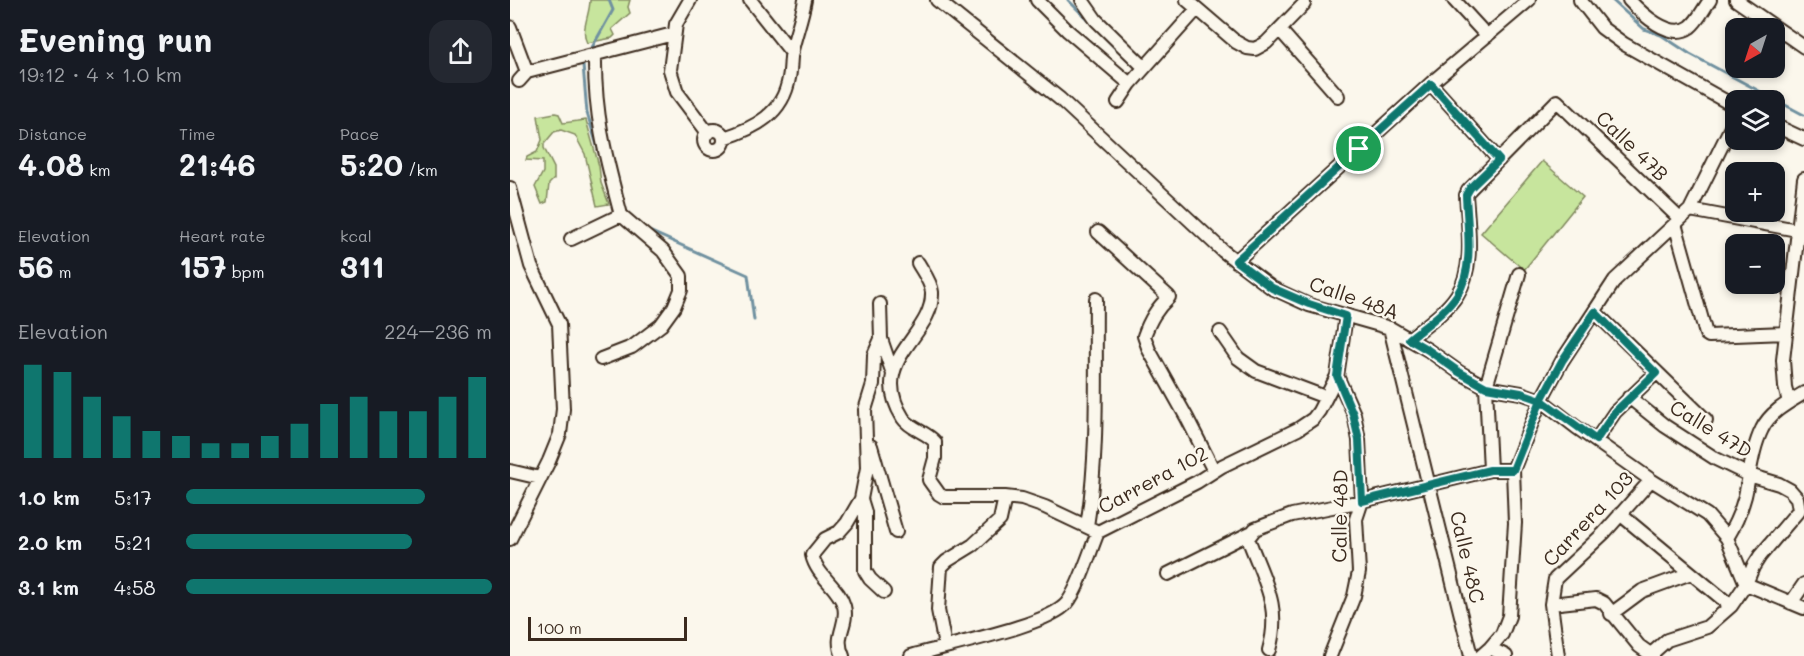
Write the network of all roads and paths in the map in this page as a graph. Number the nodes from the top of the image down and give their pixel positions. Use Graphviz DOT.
graph roads {
  1 [pos="750,0"];
  2 [pos="805,0"];
  3 [pos="937,0"];
  4 [pos="1037,0"];
  5 [pos="1082,0"];
  6 [pos="1454,0"];
  7 [pos="1529,0"];
  8 [pos="1580,0"];
  9 [pos="1629,0"];
  10 [pos="1710,0"];
  11 [pos="1736,0"];
  12 [pos="686,1"];
  13 [pos="1304,4"];
  14 [pos="1192,5"];
  15 [pos="510,27"];
  16 [pos="1280,30"];
  17 [pos="673,34"];
  18 [pos="1487,36"];
  19 [pos="1804,47"];
  20 [pos="792,53"];
  21 [pos="593,55"];
  22 [pos="1144,67"];
  23 [pos="1130,84"];
  24 [pos="1431,84"];
  25 [pos="1338,96"];
  26 [pos="1725,100"];
  27 [pos="1118,102"];
  28 [pos="1785,130"];
  29 [pos="1725,138"];
  30 [pos="1804,139"];
  31 [pos="1499,160"];
  32 [pos="1804,179"];
  33 [pos="510,188"];
  34 [pos="621,215"];
  35 [pos="1682,218"];
  36 [pos="1797,230"];
  37 [pos="1098,232"];
  38 [pos="571,239"];
  39 [pos="1236,261"];
  40 [pos="918,263"];
  41 [pos="1798,267"];
  42 [pos="1519,274"];
  43 [pos="1096,299"];
  44 [pos="880,304"];
  45 [pos="1595,312"];
  46 [pos="1346,316"];
  47 [pos="1389,328"];
  48 [pos="1220,332"];
  49 [pos="1786,333"];
  50 [pos="881,339"];
  51 [pos="1409,339"];
  52 [pos="601,359"];
  53 [pos="1656,373"];
  54 [pos="892,374"];
  55 [pos="1337,376"];
  56 [pos="1486,387"];
  57 [pos="1804,393"];
  58 [pos="1325,397"];
  59 [pos="1629,397"];
  60 [pos="1541,400"];
  61 [pos="1789,402"];
  62 [pos="1706,420"];
  63 [pos="866,430"];
  64 [pos="1596,440"];
  65 [pos="1490,470"];
  66 [pos="1513,470"];
  67 [pos="510,471"];
  68 [pos="1214,471"];
  69 [pos="1749,475"];
  70 [pos="540,478"];
  71 [pos="1651,480"];
  72 [pos="1430,485"];
  73 [pos="1005,497"];
  74 [pos="861,499"];
  75 [pos="1362,501"];
  76 [pos="1620,514"];
  77 [pos="1092,529"];
  78 [pos="896,532"];
  79 [pos="1727,538"];
  80 [pos="1250,539"];
  81 [pos="510,540"];
  82 [pos="1691,573"];
  83 [pos="1168,574"];
  84 [pos="1746,584"];
  85 [pos="1804,584"];
  86 [pos="884,592"];
  87 [pos="1791,603"];
  88 [pos="1551,604"];
  89 [pos="1731,606"];
  90 [pos="1804,608"];
  91 [pos="1611,614"];
  92 [pos="945,646"];
  93 [pos="1269,650"];
  94 [pos="1486,652"];
  95 [pos="1651,655"];
  96 [pos="843,656"];
  97 [pos="910,656"];
  98 [pos="1330,656"];
  99 [pos="1471,656"];
  100 [pos="1506,656"];
  101 [pos="1558,656"];
  1 -- 20 [label="street"];
  2 -- 20 [label="street"];
  3 -- 39 [label="street, Calle 48A"];
  4 -- 23 [label="street"];
  5 -- 22 [label="street"];
  6 -- 18 [label="street"];
  7 -- 18 [label="street"];
  8 -- 26 [label="street"];
  9 -- 10 [label="street"];
  11 -- 19 [label="street"];
  12 -- 17 [label="street"];
  13 -- 16 [label="street"];
  14 -- 16 [label="street"];
  14 -- 22 [label="street"];
  15 -- 21 [label="street"];
  16 -- 25 [label="street"];
  17 -- 20 [label="street"];
  17 -- 21 [label="street"];
  18 -- 24 [label="street"];
  21 -- 34 [label="street"];
  22 -- 23 [label="street"];
  23 -- 27 [label="street"];
  24 -- 31 [label="street"];
  24 -- 39 [label="street"];
  28 -- 30 [label="street"];
  29 -- 35 [label="street"];
  31 -- 35 [label="street, Calle 47B"];
  31 -- 51 [label="street"];
  32 -- 36 [label="street"];
  33 -- 70 [label="street"];
  34 -- 38 [label="street"];
  34 -- 52 [label="street"];
  35 -- 36 [label="street"];
  35 -- 45 [label="street"];
  35 -- 49 [label="street"];
  36 -- 41 [label="street"];
  37 -- 68 [label="street"];
  39 -- 46 [label="street, Calle 48A"];
  40 -- 54 [label="street"];
  41 -- 49 [label="street"];
  42 -- 56 [label="street"];
  43 -- 77 [label="street"];
  44 -- 50 [label="street"];
  45 -- 53 [label="street"];
  45 -- 60 [label="street"];
  46 -- 47 [label="street, Calle 48A"];
  46 -- 55 [label="street, Carrera 102"];
  47 -- 51 [label="street, Calle 48A"];
  47 -- 72 [label="street, Calle 48C"];
  48 -- 58 [label="street"];
  49 -- 61 [label="street"];
  50 -- 54 [label="street"];
  50 -- 63 [label="street"];
  51 -- 56 [label="street, Calle 48A"];
  53 -- 59 [label="street"];
  53 -- 62 [label="street"];
  54 -- 73 [label="street, Carrera 102"];
  55 -- 58 [label="street, Carrera 102"];
  55 -- 75 [label="street, Calle 48D"];
  56 -- 60 [label="street, Calle 48A"];
  56 -- 65 [label="street"];
  57 -- 61 [label="street"];
  58 -- 68 [label="street, Carrera 102"];
  59 -- 64 [label="street"];
  59 -- 69 [label="street, Calle 47D"];
  60 -- 64 [label="street, Calle 48A"];
  60 -- 66 [label="street"];
  61 -- 69 [label="street"];
  63 -- 74 [label="street"];
  63 -- 78 [label="street"];
  64 -- 71 [label="street, Calle 48A"];
  65 -- 66 [label="street"];
  65 -- 72 [label="street"];
  66 -- 94 [label="street"];
  67 -- 70 [label="street"];
  68 -- 77 [label="street, Carrera 102"];
  69 -- 79 [label="street"];
  69 -- 84 [label="street, Calle 47D"];
  70 -- 81 [label="street"];
  71 -- 76 [label="street, Carrera 103"];
  71 -- 79 [label="street, Calle 48A"];
  72 -- 75 [label="street"];
  72 -- 99 [label="street, Calle 48C"];
  73 -- 77 [label="street, Carrera 102"];
  73 -- 92 [label="street"];
  74 -- 86 [label="street"];
  74 -- 96 [label="street"];
  75 -- 80 [label="street"];
  75 -- 98 [label="street, Calle 48D"];
  76 -- 82 [label="street"];
  76 -- 88 [label="street, Carrera 103"];
  77 -- 92 [label="street"];
  79 -- 84 [label="street, Calle 48A"];
  80 -- 83 [label="street"];
  80 -- 93 [label="street"];
  82 -- 89 [label="street"];
  82 -- 91 [label="street"];
  84 -- 87 [label="street"];
  84 -- 89 [label="street"];
  85 -- 87 [label="street"];
  87 -- 90 [label="street"];
  88 -- 91 [label="street"];
  88 -- 101 [label="street, Carrera 103"];
  89 -- 95 [label="street"];
  91 -- 95 [label="street"];
  92 -- 97 [label="street"];
  94 -- 100 [label="street"];
}
